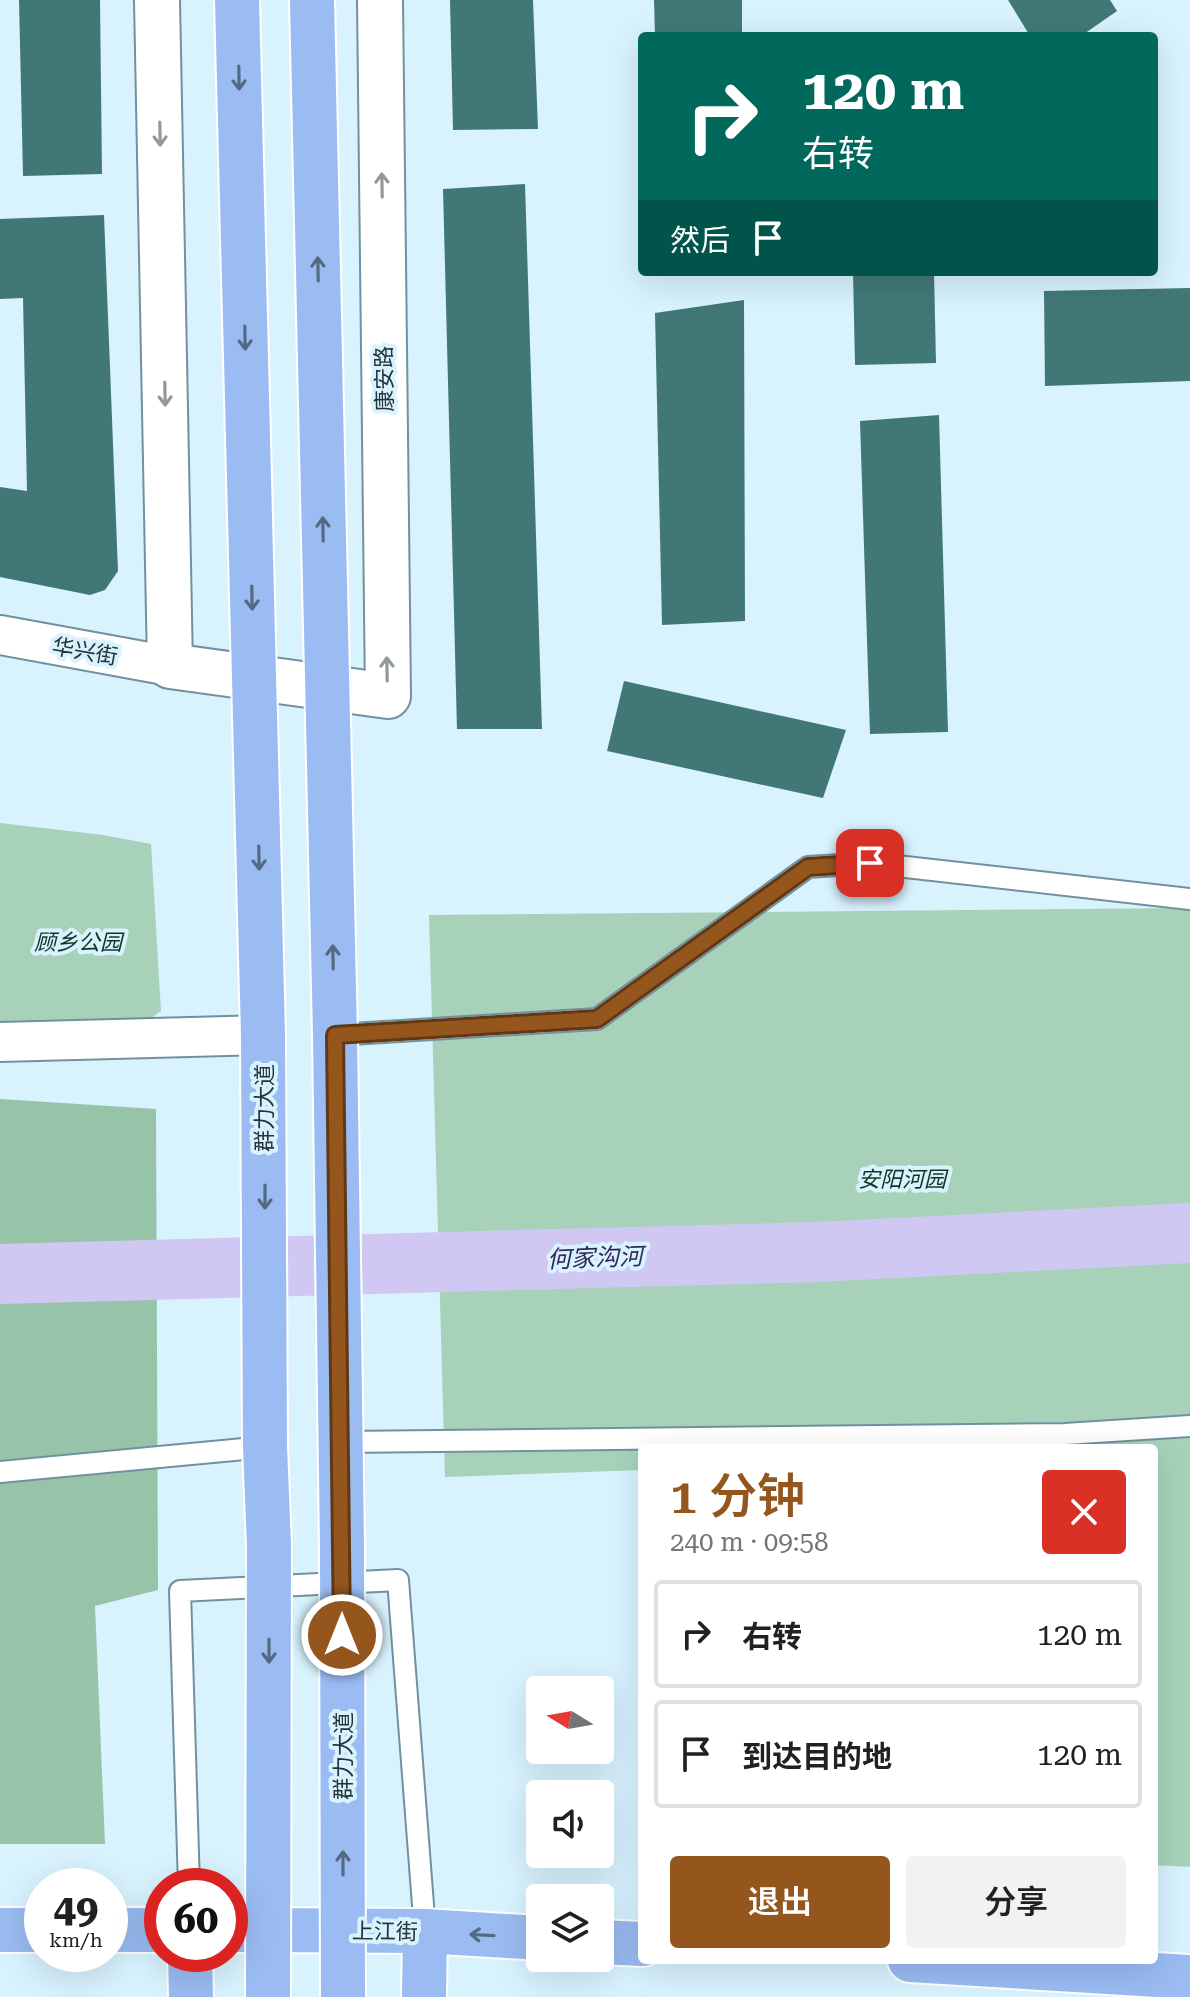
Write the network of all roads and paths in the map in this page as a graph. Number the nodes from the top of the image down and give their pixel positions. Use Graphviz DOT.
graph roads {
  1 [pos="157,0"];
  2 [pos="237,0"];
  3 [pos="312,0"];
  4 [pos="380,0"];
  5 [pos="0,635"];
  6 [pos="170,666"];
  7 [pos="1190,899"];
  8 [pos="263,1035"];
  9 [pos="335,1035"];
  10 [pos="0,1042"];
  11 [pos="1190,1426"];
  12 [pos="341,1442"];
  13 [pos="265,1447"];
  14 [pos="0,1472"];
  15 [pos="188,1868"];
  16 [pos="0,1930"];
  17 [pos="24,1930"];
  18 [pos="248,1930"];
  19 [pos="425,1931"];
  20 [pos="526,1937"];
  21 [pos="614,1943"];
  22 [pos="638,1944"];
  23 [pos="976,1964"];
  24 [pos="190,1972"];
  25 [pos="1190,1977"];
  26 [pos="191,1997"];
  27 [pos="268,1997"];
  28 [pos="343,1997"];
  29 [pos="424,1997"];
  1 -- 6 [label="main road, one-way"];
  2 -- 8 [label="main road, one-way, bridge"];
  9 -- 3 [label="main road, one-way, bridge"];
  6 -- 4 [label="main road, 康安路, one-way"];
  5 -- 6 [label="street, 华兴街"];
  7 -- 9 [label="lane"];
  8 -- 10 [label="street"];
  8 -- 13 [label="main road, 群力大道, one-way"];
  9 -- 12 [label="main road, 群力大道"];
  11 -- 12 [label="lane"];
  28 -- 12 [label="main road, 群力大道, one-way, bridge"];
  13 -- 14 [label="lane"];
  13 -- 27 [label="main road, 群力大道, one-way, bridge"];
  15 -- 19 [label="lane"];
  16 -- 17 [label="main road"];
  18 -- 19 [label="main road, 上江街"];
  20 -- 19 [label="main road, 上江街, one-way"];
  19 -- 29 [label="main road"];
  21 -- 22 [label="main road"];
  23 -- 25 [label="main road"];
  24 -- 26 [label="main road"];
}
